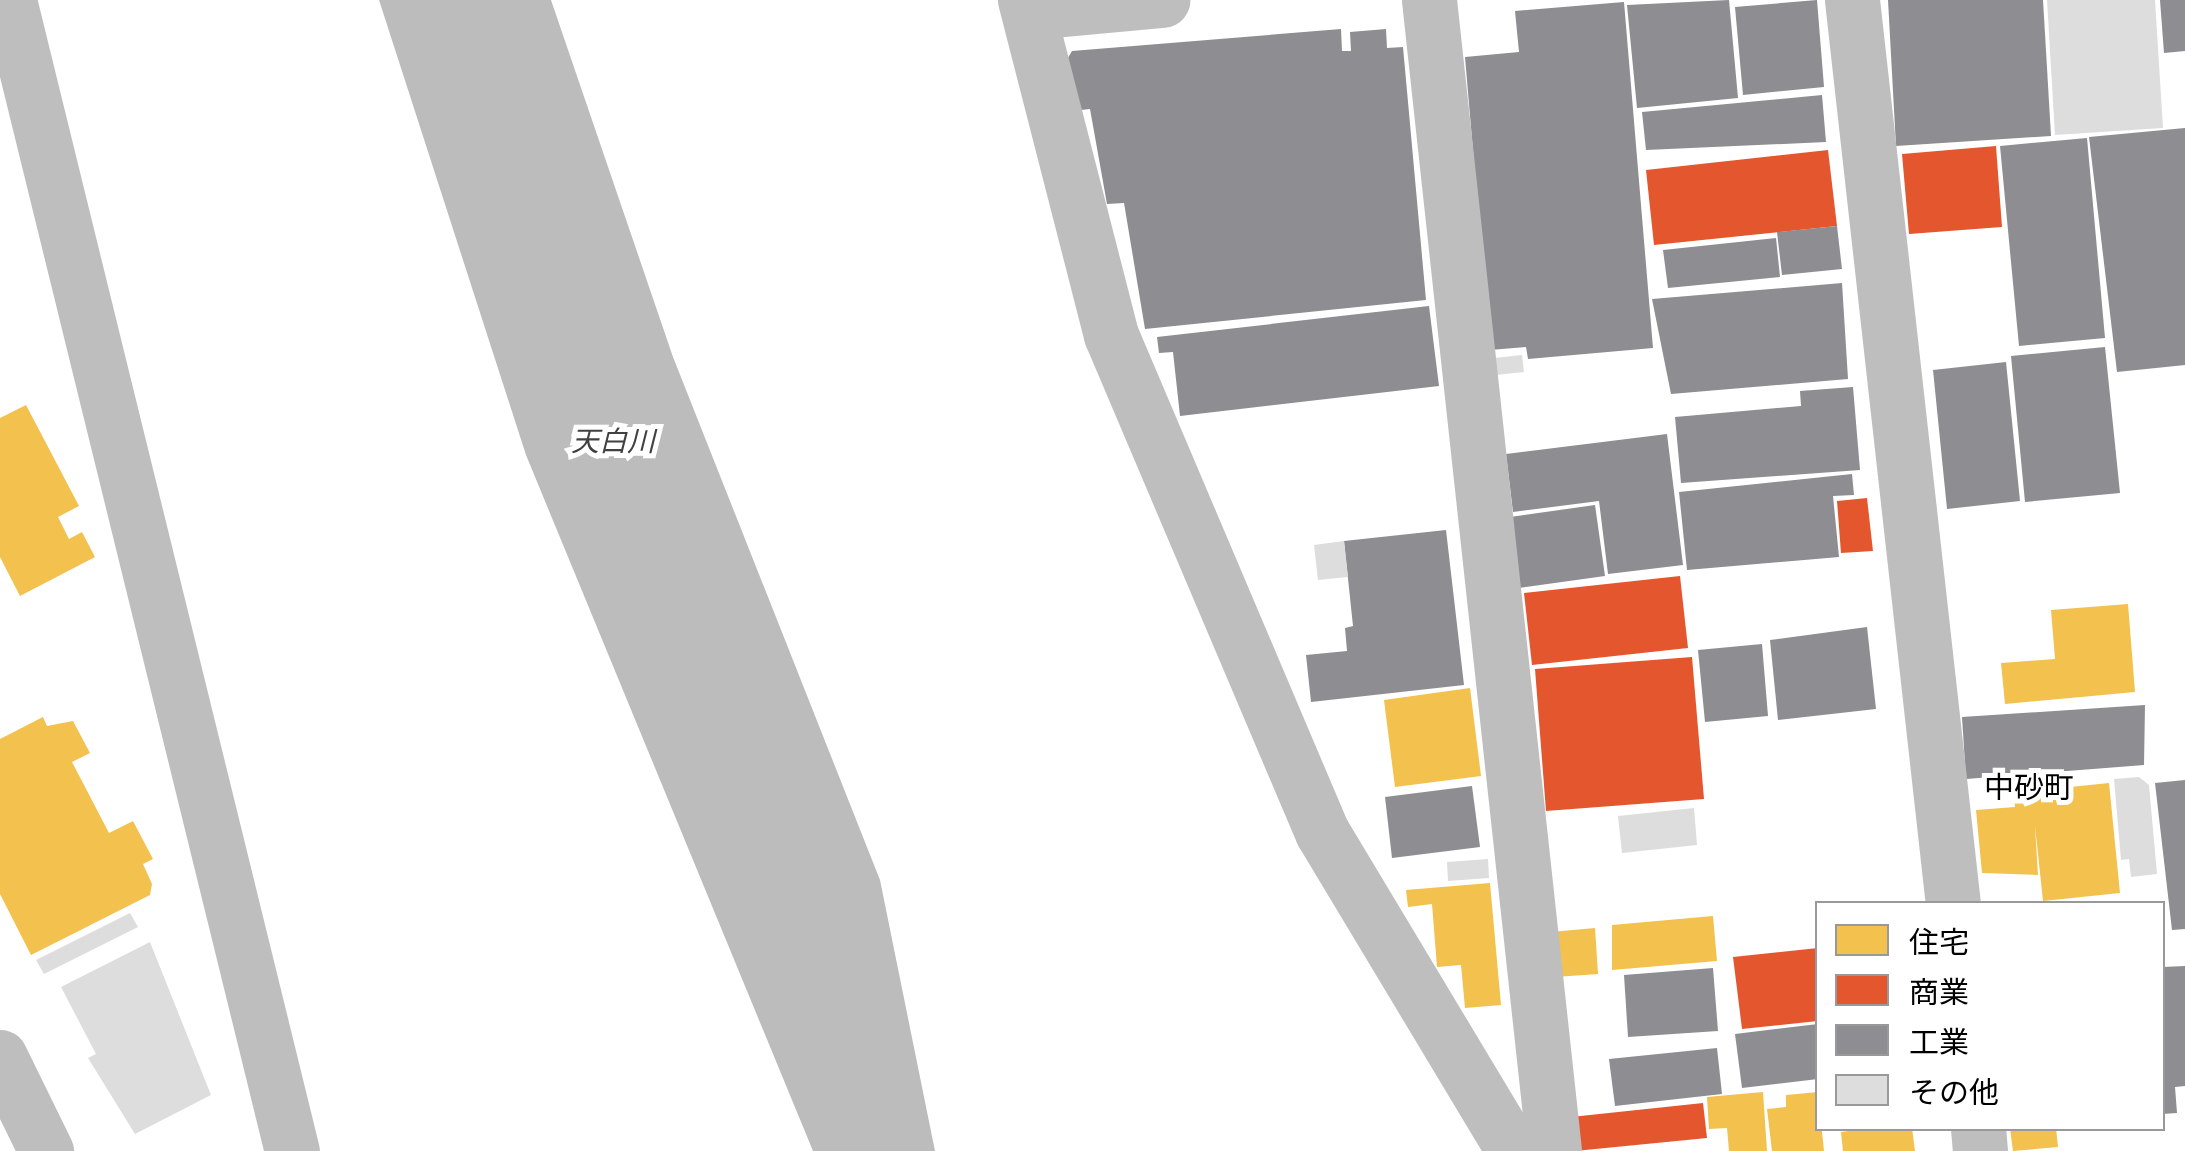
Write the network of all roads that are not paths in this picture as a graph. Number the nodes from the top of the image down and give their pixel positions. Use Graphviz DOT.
graph roads {
  1 [pos="9,0"];
  2 [pos="1162,0"];
  3 [pos="1429,0"];
  4 [pos="1852,0"];
  5 [pos="1028,4"];
  6 [pos="1952,901"];
  7 [pos="0,1057"];
  8 [pos="46,1151"];
  9 [pos="292,1151"];
  10 [pos="1514,1151"];
  11 [pos="1554,1151"];
  1 -- 9 [label="street"];
  2 -- 5 [label="street"];
  3 -- 11 [label="street"];
  4 -- 6 [label="street"];
  5 -- 10 [label="street"];
  7 -- 8 [label="street"];
}
